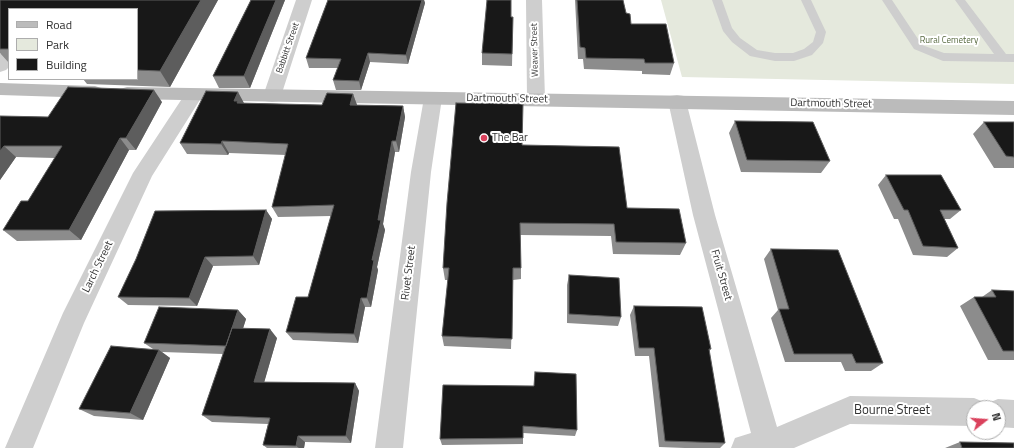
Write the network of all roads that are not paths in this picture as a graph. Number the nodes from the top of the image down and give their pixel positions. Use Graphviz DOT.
graph roads {
  1 [pos="304,0"];
  2 [pos="534,0"];
  3 [pos="717,0"];
  4 [pos="806,0"];
  5 [pos="887,0"];
  6 [pos="960,0"];
  7 [pos="8,56"];
  8 [pos="1009,58"];
  9 [pos="0,66"];
  10 [pos="0,89"];
  11 [pos="194,95"];
  12 [pos="272,96"];
  13 [pos="432,98"];
  14 [pos="536,99"];
  15 [pos="677,101"];
  16 [pos="1014,108"];
  17 [pos="966,412"];
  18 [pos="761,447"];
  19 [pos="19,448"];
  20 [pos="389,448"];
  1 -- 12 [label="street, Babbitt Street"];
  2 -- 14 [label="street, Weaver Street"];
  3 -- 4 [label="lane"];
  5 -- 8 [label="lane"];
  6 -- 8 [label="lane"];
  7 -- 9 [label="street"];
  10 -- 11 [label="main road, Dartmouth Street"];
  11 -- 12 [label="main road, Dartmouth Street"];
  11 -- 19 [label="street, Larch Street"];
  12 -- 13 [label="main road, Dartmouth Street"];
  13 -- 14 [label="main road, Dartmouth Street"];
  13 -- 20 [label="street, Rivet Street"];
  14 -- 15 [label="main road, Dartmouth Street"];
  15 -- 16 [label="main road, Dartmouth Street"];
  15 -- 18 [label="street, Fruit Street"];
  17 -- 18 [label="street, Bourne Street"];
}
